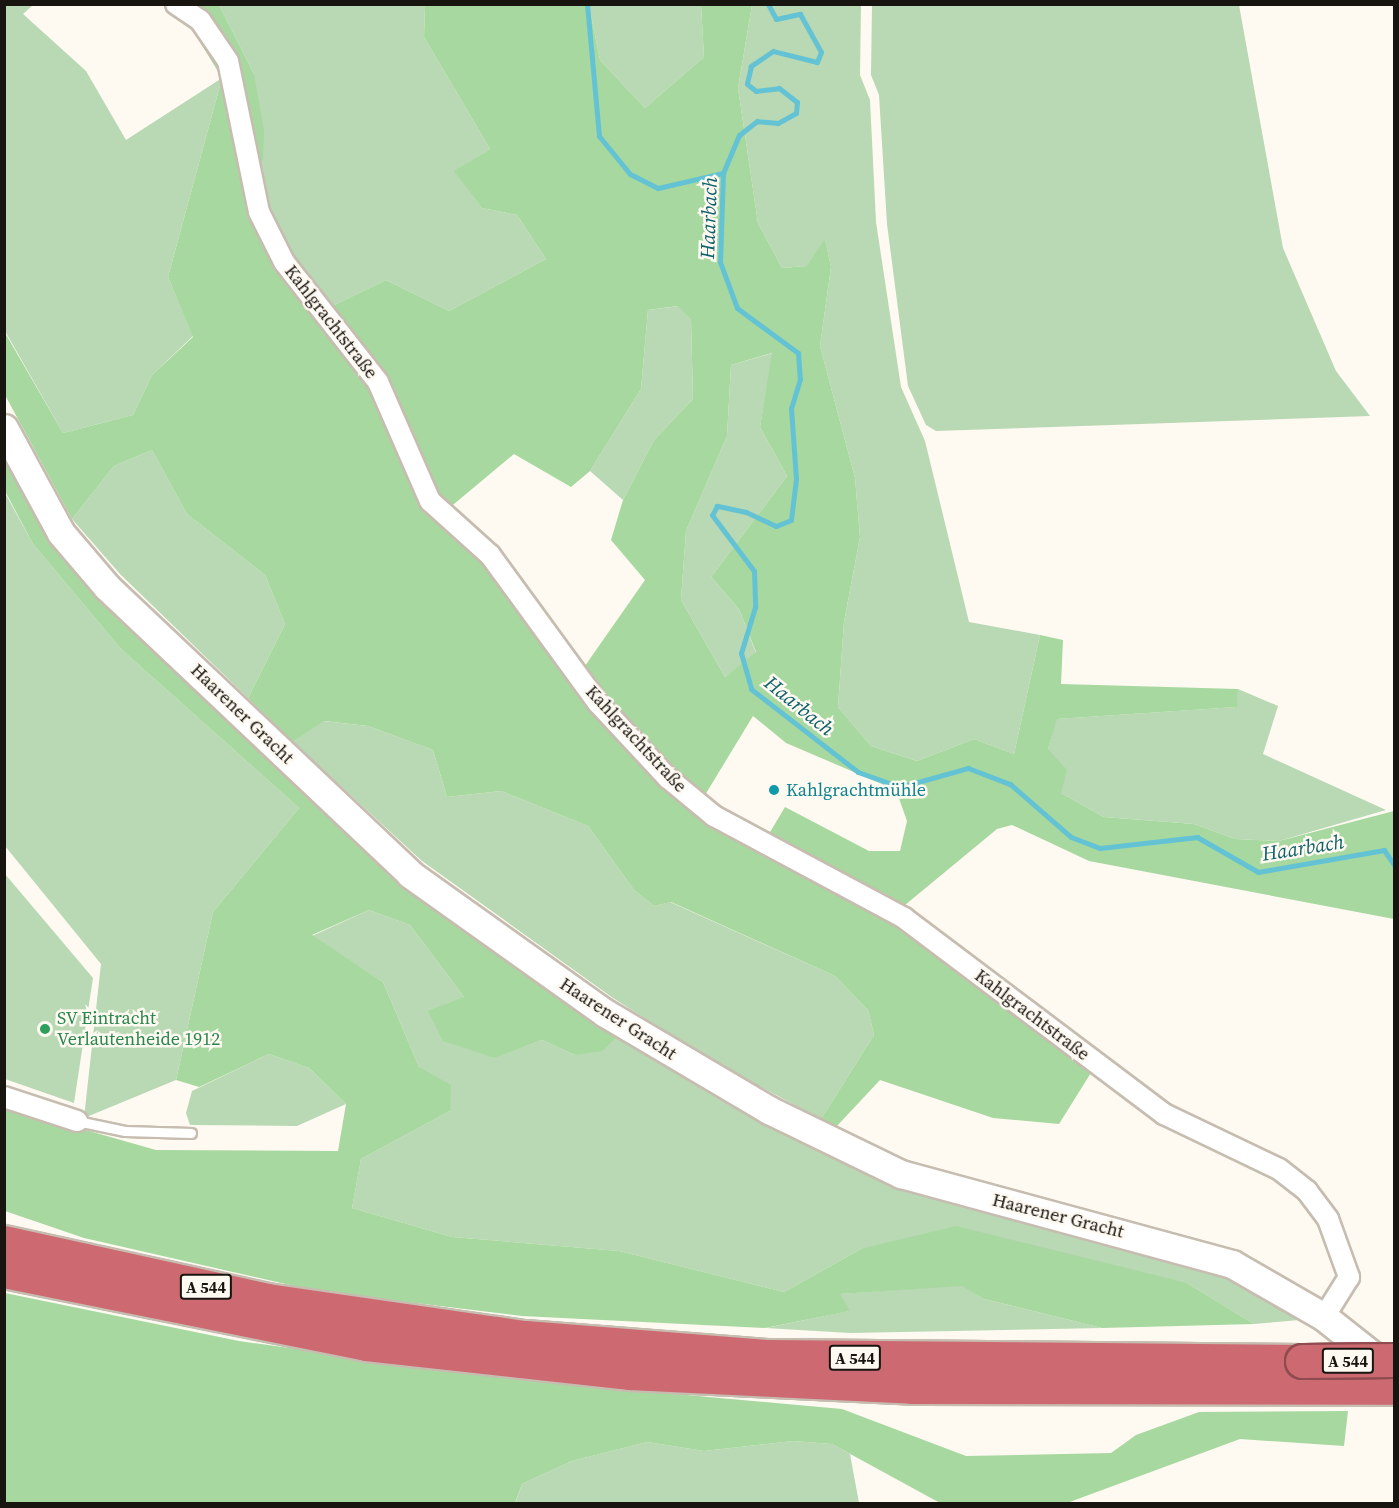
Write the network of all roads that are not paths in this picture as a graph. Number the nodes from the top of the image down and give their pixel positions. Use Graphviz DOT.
graph roads {
  1 [pos="176,4"];
  2 [pos="4,428"];
  3 [pos="4,1097"];
  4 [pos="77,1121"];
  5 [pos="191,1133"];
  6 [pos="6,1264"];
  7 [pos="1324,1317"];
  8 [pos="1395,1360"];
  9 [pos="1395,1372"];
  10 [pos="1395,1388"];
  1 -- 7 [label="street, Kahlgrachtstraße"];
  2 -- 7 [label="main road, Haarener Gracht"];
  3 -- 4 [label="street"];
  4 -- 5 [label="lane"];
  6 -- 8 [label="highway, A 544, bridge"];
  6 -- 10 [label="highway, A 544"];
  7 -- 9 [label="main road, Haarener Gracht"];
}
